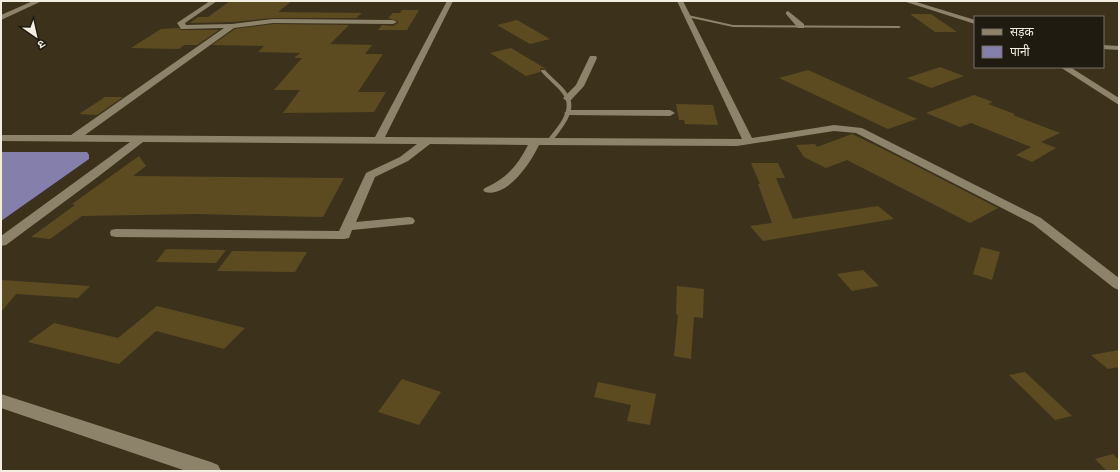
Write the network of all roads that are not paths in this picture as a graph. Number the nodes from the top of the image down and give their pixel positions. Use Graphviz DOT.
graph roads {
  1 [pos="39,1"];
  2 [pos="214,1"];
  3 [pos="450,1"];
  4 [pos="680,1"];
  5 [pos="906,1"];
  6 [pos="788,13"];
  7 [pos="688,16"];
  8 [pos="1,18"];
  9 [pos="393,22"];
  10 [pos="974,22"];
  11 [pos="232,26"];
  12 [pos="801,26"];
  13 [pos="899,27"];
  14 [pos="1104,47"];
  15 [pos="1119,48"];
  16 [pos="593,58"];
  17 [pos="1066,68"];
  18 [pos="543,71"];
  19 [pos="568,98"];
  20 [pos="1119,102"];
  21 [pos="569,113"];
  22 [pos="670,113"];
  23 [pos="1,138"];
  24 [pos="74,139"];
  25 [pos="140,139"];
  26 [pos="378,141"];
  27 [pos="427,141"];
  28 [pos="535,142"];
  29 [pos="549,142"];
  30 [pos="749,142"];
  31 [pos="489,190"];
  32 [pos="409,220"];
  33 [pos="348,227"];
  34 [pos="116,233"];
  35 [pos="1,242"];
  36 [pos="1119,285"];
  37 [pos="1,401"];
  38 [pos="211,471"];
  1 -- 8 [label="street"];
  2 -- 11 [label="street"];
  3 -- 26 [label="street"];
  4 -- 7 [label="street"];
  5 -- 10 [label="street"];
  6 -- 12 [label="street"];
  7 -- 12 [label="lane"];
  7 -- 30 [label="street"];
  9 -- 11 [label="street"];
  11 -- 24 [label="street"];
  12 -- 13 [label="lane"];
  14 -- 15 [label="street"];
  16 -- 19 [label="street"];
  17 -- 20 [label="street"];
  18 -- 19 [label="lane"];
  19 -- 21 [label="lane"];
  21 -- 22 [label="street"];
  21 -- 29 [label="lane"];
  23 -- 24 [label="street"];
  24 -- 25 [label="street"];
  25 -- 26 [label="street"];
  25 -- 35 [label="street"];
  26 -- 27 [label="street"];
  27 -- 28 [label="street"];
  27 -- 33 [label="street"];
  28 -- 29 [label="street"];
  28 -- 31 [label="street"];
  29 -- 30 [label="street"];
  30 -- 36 [label="street"];
  32 -- 33 [label="street"];
  33 -- 34 [label="street"];
  37 -- 38 [label="street"];
}
